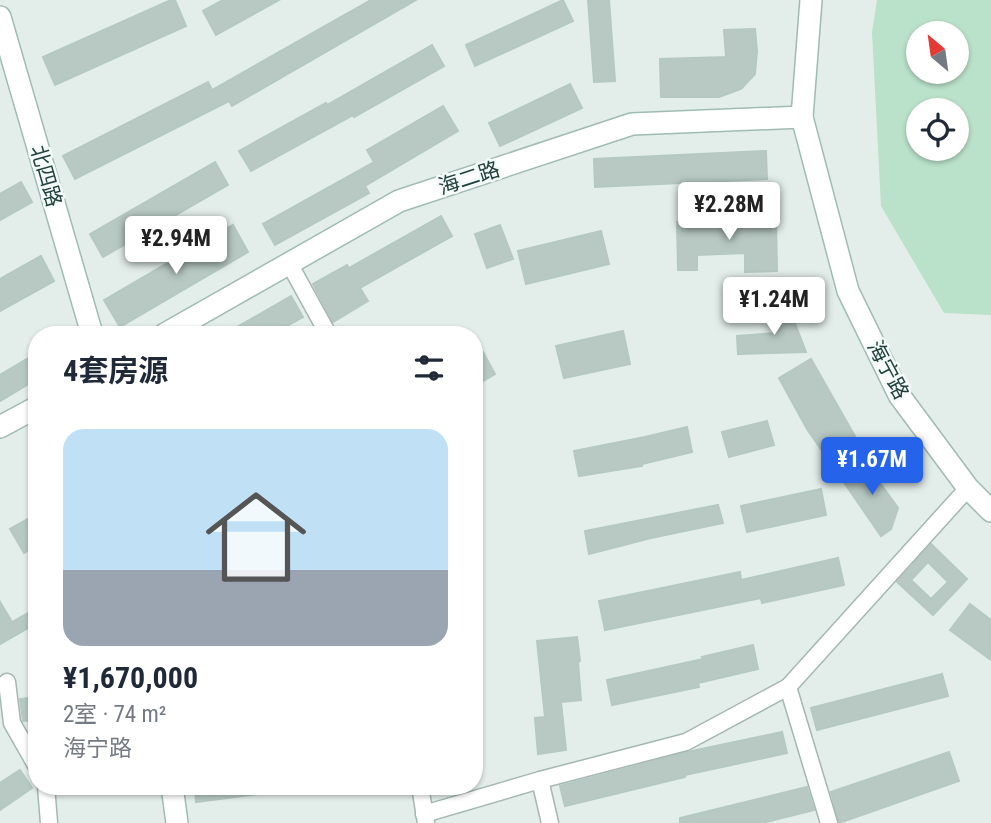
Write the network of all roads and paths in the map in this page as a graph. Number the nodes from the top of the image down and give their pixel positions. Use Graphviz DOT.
graph roads {
  1 [pos="811,0"];
  2 [pos="0,17"];
  3 [pos="802,117"];
  4 [pos="289,263"];
  5 [pos="90,326"];
  6 [pos="179,326"];
  7 [pos="324,326"];
  8 [pos="28,412"];
  9 [pos="0,427"];
  10 [pos="968,488"];
  11 [pos="991,511"];
  12 [pos="8,682"];
  13 [pos="788,687"];
  14 [pos="28,751"];
  15 [pos="540,780"];
  16 [pos="47,795"];
  17 [pos="173,795"];
  18 [pos="421,795"];
  19 [pos="425,819"];
  20 [pos="49,823"];
  21 [pos="177,823"];
  22 [pos="550,823"];
  23 [pos="830,823"];
  1 -- 3 [label="street, 海宁路"];
  2 -- 5 [label="street, 北四路"];
  3 -- 4 [label="street, 海二路"];
  3 -- 10 [label="street, 海宁路"];
  4 -- 6 [label="street, 海二路"];
  4 -- 7 [label="street"];
  8 -- 9 [label="street"];
  10 -- 11 [label="street, 海宁路"];
  10 -- 13 [label="street"];
  12 -- 14 [label="street"];
  13 -- 15 [label="street"];
  13 -- 23 [label="street"];
  15 -- 19 [label="street"];
  15 -- 22 [label="street"];
  16 -- 20 [label="street"];
  17 -- 21 [label="street"];
  18 -- 19 [label="street"];
}
